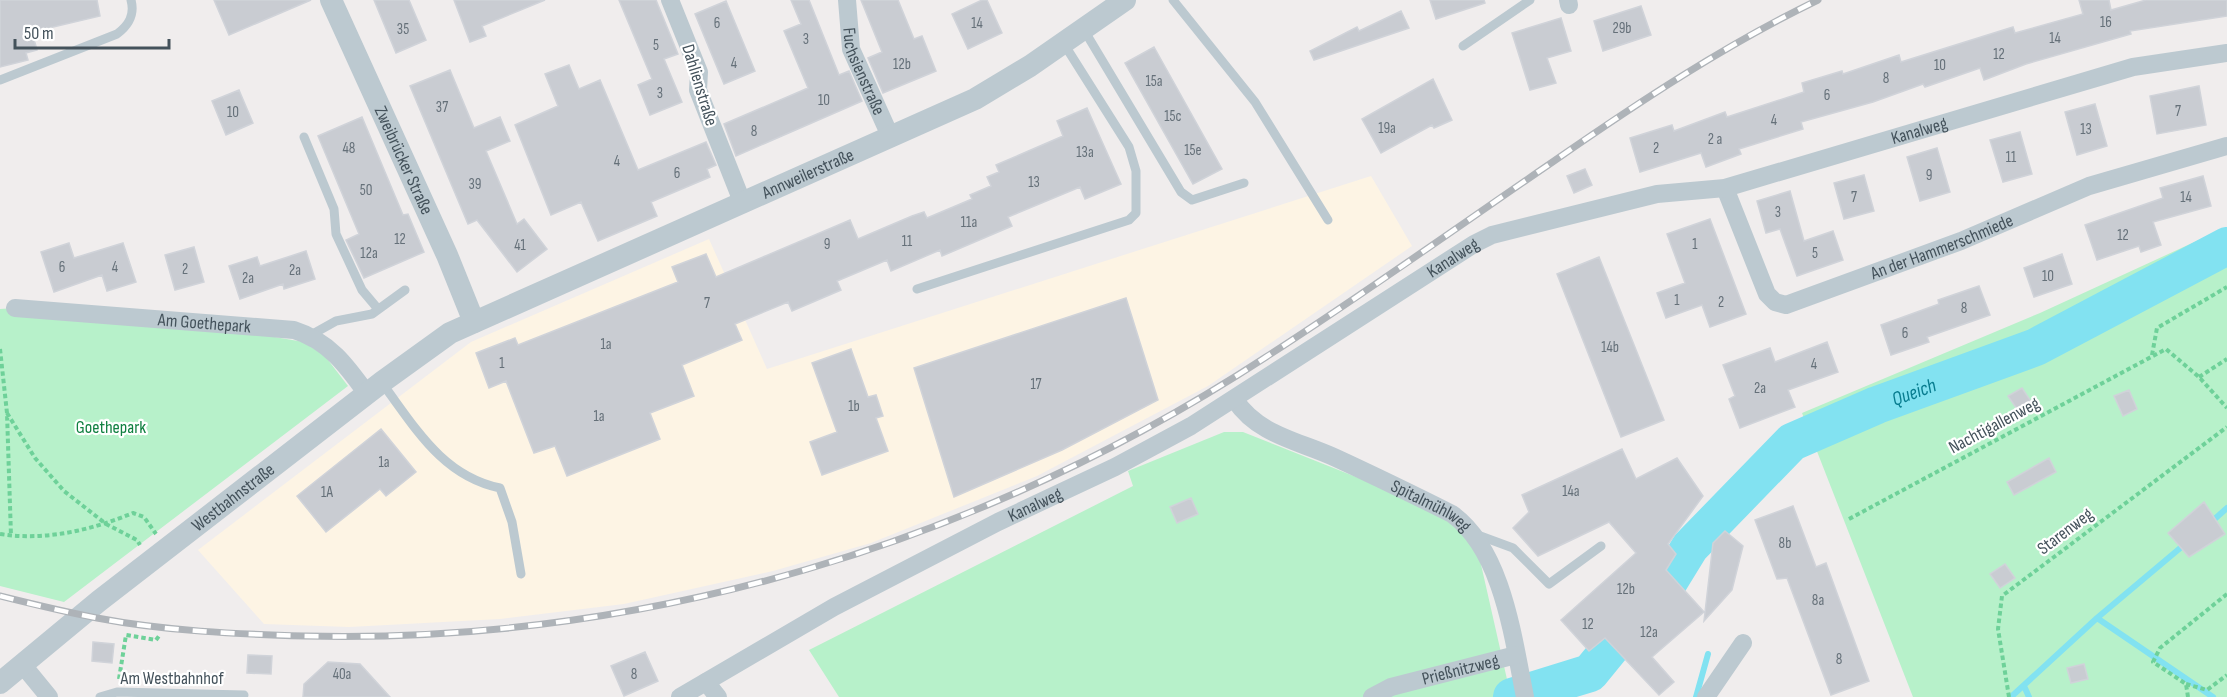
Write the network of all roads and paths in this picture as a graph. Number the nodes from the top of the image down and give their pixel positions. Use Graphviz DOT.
graph roads {
  1 [pos="131,0"];
  2 [pos="331,0"];
  3 [pos="670,0"];
  4 [pos="847,0"];
  5 [pos="1125,0"];
  6 [pos="1173,0"];
  7 [pos="1530,0"];
  8 [pos="1084,30"];
  9 [pos="1064,44"];
  10 [pos="1463,46"];
  11 [pos="2227,53"];
  12 [pos="0,80"];
  13 [pos="304,137"];
  14 [pos="891,138"];
  15 [pos="2227,146"];
  16 [pos="1244,183"];
  17 [pos="1725,188"];
  18 [pos="742,204"];
  19 [pos="1328,220"];
  20 [pos="2227,287"];
  21 [pos="917,289"];
  22 [pos="405,290"];
  23 [pos="15,308"];
  24 [pos="378,309"];
  25 [pos="474,322"];
  26 [pos="311,335"];
  27 [pos="0,349"];
  28 [pos="2152,356"];
  29 [pos="2227,359"];
  30 [pos="2199,377"];
  31 [pos="374,388"];
  32 [pos="1235,400"];
  33 [pos="2227,408"];
  34 [pos="8,413"];
  35 [pos="2227,427"];
  36 [pos="1849,519"];
  37 [pos="106,524"];
  38 [pos="0,534"];
  39 [pos="1475,534"];
  40 [pos="11,536"];
  41 [pos="1601,546"];
  42 [pos="158,555"];
  43 [pos="521,574"];
  44 [pos="2227,594"];
  45 [pos="159,636"];
  46 [pos="1743,643"];
  47 [pos="22,664"];
  48 [pos="121,664"];
  49 [pos="1518,664"];
  50 [pos="2227,675"];
  51 [pos="706,682"];
  52 [pos="0,683"];
  53 [pos="2187,684"];
  54 [pos="244,695"];
  55 [pos="49,697"];
  56 [pos="100,697"];
  57 [pos="680,697"];
  58 [pos="718,697"];
  59 [pos="1372,697"];
  60 [pos="1525,697"];
  61 [pos="1706,697"];
  62 [pos="2010,697"];
  63 [pos="2188,697"];
  1 -- 12 [label="lane"];
  2 -- 25 [label="street, Zweibrücker Straße"];
  3 -- 18 [label="street, Dahlienstraße"];
  4 -- 14 [label="street, Fuchsienstraße"];
  5 -- 8 [label="street, Annweilerstraße"];
  6 -- 19 [label="lane"];
  7 -- 10 [label="lane"];
  8 -- 9 [label="street, Annweilerstraße"];
  8 -- 16 [label="lane"];
  9 -- 14 [label="street, Annweilerstraße"];
  9 -- 21 [label="lane"];
  11 -- 17 [label="street, Kanalweg"];
  13 -- 24 [label="lane"];
  14 -- 18 [label="street, Annweilerstraße"];
  15 -- 17 [label="street, An der Hammerschmiede"];
  17 -- 32 [label="street, Kanalweg"];
  18 -- 25 [label="street, Annweilerstraße"];
  20 -- 28 [label="path"];
  22 -- 24 [label="lane"];
  23 -- 26 [label="street, Am Goethepark"];
  24 -- 26 [label="lane"];
  25 -- 31 [label="street, Westbahnstraße"];
  26 -- 31 [label="street, Am Goethepark"];
  27 -- 34 [label="path"];
  28 -- 30 [label="path"];
  28 -- 36 [label="path, Nachtigallenweg"];
  29 -- 30 [label="path"];
  30 -- 33 [label="path"];
  31 -- 42 [label="street, Westbahnstraße"];
  31 -- 43 [label="lane"];
  32 -- 39 [label="street, Spitalmühlweg"];
  32 -- 51 [label="street, Kanalweg"];
  34 -- 37 [label="path"];
  34 -- 40 [label="path"];
  35 -- 62 [label="path, Starenweg"];
  37 -- 40 [label="path"];
  37 -- 42 [label="path"];
  37 -- 42 [label="path"];
  38 -- 40 [label="path"];
  39 -- 41 [label="lane"];
  39 -- 49 [label="street, Spitalmühlweg"];
  42 -- 47 [label="street, Westbahnstraße"];
  44 -- 53 [label="path"];
  45 -- 48 [label="path"];
  46 -- 61 [label="street"];
  47 -- 52 [label="street, Westbahnstraße"];
  47 -- 55 [label="street"];
  49 -- 59 [label="street, Prießnitzweg"];
  49 -- 60 [label="street, Spitalmühlweg"];
  50 -- 53 [label="path"];
  51 -- 57 [label="street, Kanalweg"];
  51 -- 58 [label="street"];
  53 -- 63 [label="path"];
  54 -- 56 [label="lane, Am Westbahnhof"];
}
